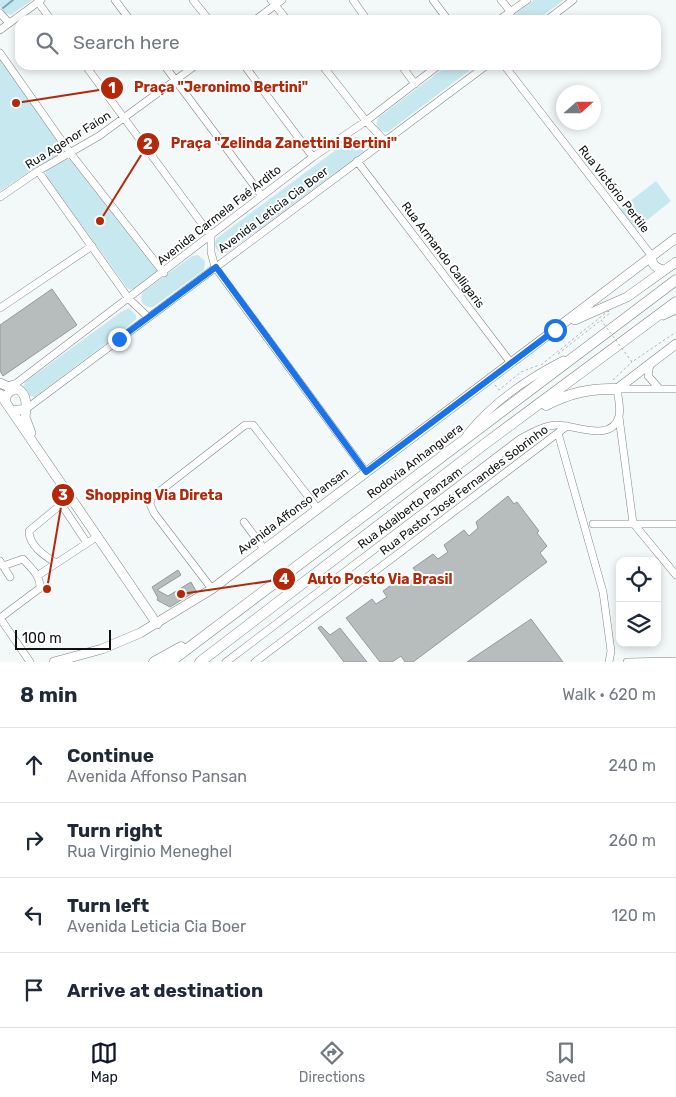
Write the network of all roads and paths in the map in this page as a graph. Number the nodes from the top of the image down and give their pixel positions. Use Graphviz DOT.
graph roads {
  1 [pos="115,0"];
  2 [pos="193,0"];
  3 [pos="282,0"];
  4 [pos="352,0"];
  5 [pos="433,0"];
  6 [pos="502,0"];
  7 [pos="527,0"];
  8 [pos="573,0"];
  9 [pos="40,1"];
  10 [pos="274,2"];
  11 [pos="511,12"];
  12 [pos="0,13"];
  13 [pos="20,15"];
  14 [pos="49,15"];
  15 [pos="126,15"];
  16 [pos="205,15"];
  17 [pos="260,15"];
  18 [pos="283,15"];
  19 [pos="364,15"];
  20 [pos="444,15"];
  21 [pos="506,15"];
  22 [pos="553,15"];
  23 [pos="15,19"];
  24 [pos="9,23"];
  25 [pos="0,30"];
  26 [pos="0,54"];
  27 [pos="89,70"];
  28 [pos="168,70"];
  29 [pos="189,70"];
  30 [pos="248,70"];
  31 [pos="326,70"];
  32 [pos="405,70"];
  33 [pos="433,70"];
  34 [pos="480,70"];
  35 [pos="508,70"];
  36 [pos="176,80"];
  37 [pos="415,84"];
  38 [pos="124,118"];
  39 [pos="366,121"];
  40 [pos="385,141"];
  41 [pos="71,154"];
  42 [pos="313,157"];
  43 [pos="357,161"];
  44 [pos="38,171"];
  45 [pos="262,196"];
  46 [pos="0,198"];
  47 [pos="211,236"];
  48 [pos="676,238"];
  49 [pos="92,246"];
  50 [pos="651,255"];
  51 [pos="676,262"];
  52 [pos="216,267"];
  53 [pos="664,270"];
  54 [pos="164,273"];
  55 [pos="676,280"];
  56 [pos="130,299"];
  57 [pos="676,302"];
  58 [pos="0,308"];
  59 [pos="676,310"];
  60 [pos="148,317"];
  61 [pos="601,320"];
  62 [pos="647,324"];
  63 [pos="555,330"];
  64 [pos="676,332"];
  65 [pos="676,344"];
  66 [pos="632,362"];
  67 [pos="511,363"];
  68 [pos="650,364"];
  69 [pos="541,365"];
  70 [pos="623,373"];
  71 [pos="490,379"];
  72 [pos="0,383"];
  73 [pos="14,388"];
  74 [pos="659,388"];
  75 [pos="617,389"];
  76 [pos="676,389"];
  77 [pos="0,394"];
  78 [pos="6,402"];
  79 [pos="26,409"];
  80 [pos="12,412"];
  81 [pos="619,415"];
  82 [pos="567,426"];
  83 [pos="558,433"];
  84 [pos="486,443"];
  85 [pos="35,445"];
  86 [pos="366,472"];
  87 [pos="318,508"];
  88 [pos="244,522"];
  89 [pos="633,523"];
  90 [pos="594,524"];
  91 [pos="676,524"];
  92 [pos="98,536"];
  93 [pos="87,543"];
  94 [pos="264,549"];
  95 [pos="1,563"];
  96 [pos="56,563"];
  97 [pos="676,575"];
  98 [pos="37,576"];
  99 [pos="10,577"];
  100 [pos="212,589"];
  101 [pos="158,624"];
  102 [pos="194,644"];
  103 [pos="676,661"];
  104 [pos="30,662"];
  105 [pos="54,662"];
  106 [pos="154,662"];
  107 [pos="170,662"];
  108 [pos="200,662"];
  109 [pos="226,662"];
  110 [pos="255,662"];
  111 [pos="610,662"];
  112 [pos="627,662"];
  1 -- 15 [label="street"];
  2 -- 16 [label="street"];
  3 -- 10 [label="street"];
  4 -- 19 [label="street"];
  5 -- 20 [label="street"];
  6 -- 11 [label="street"];
  7 -- 11 [label="street"];
  8 -- 22 [label="street"];
  9 -- 13 [label="street"];
  9 -- 14 [label="street"];
  10 -- 17 [label="street"];
  10 -- 18 [label="street"];
  11 -- 21 [label="street"];
  12 -- 24 [label="street"];
  23 -- 24 [label="street"];
  24 -- 25 [label="street"];
  26 -- 41 [label="street"];
  27 -- 38 [label="street"];
  28 -- 36 [label="street"];
  29 -- 36 [label="street, Rua Agenor Faion"];
  30 -- 42 [label="street"];
  31 -- 39 [label="street"];
  32 -- 37 [label="street"];
  33 -- 37 [label="street, Avenida Carmela Faé Ardito"];
  34 -- 40 [label="street, Avenida Leticia Cia Boer"];
  35 -- 50 [label="street, Rua Victório Pertile"];
  36 -- 38 [label="street, Rua Agenor Faion"];
  36 -- 45 [label="street"];
  37 -- 39 [label="street, Avenida Carmela Faé Ardito"];
  38 -- 41 [label="street, Rua Agenor Faion"];
  38 -- 47 [label="street"];
  39 -- 40 [label="street"];
  39 -- 42 [label="street, Avenida Carmela Faé Ardito"];
  40 -- 43 [label="street, Avenida Leticia Cia Boer"];
  41 -- 44 [label="street, Rua Agenor Faion"];
  41 -- 54 [label="street"];
  42 -- 45 [label="street, Avenida Carmela Faé Ardito"];
  43 -- 52 [label="street, Avenida Leticia Cia Boer"];
  43 -- 67 [label="street, Rua Armando Calligaris"];
  44 -- 46 [label="street, Rua Agenor Faion"];
  44 -- 49 [label="street"];
  45 -- 47 [label="street, Avenida Carmela Faé Ardito"];
  47 -- 52 [label="street"];
  47 -- 54 [label="street, Avenida Carmela Faé Ardito"];
  48 -- 50 [label="main road, Avenida Affonso Pansan"];
  49 -- 56 [label="street"];
  49 -- 58 [label="street"];
  50 -- 53 [label="main road"];
  50 -- 63 [label="main road, Avenida Affonso Pansan"];
  51 -- 53 [label="main road, Avenida Affonso Pansan"];
  52 -- 60 [label="street, Avenida Leticia Cia Boer"];
  52 -- 86 [label="street"];
  53 -- 63 [label="main road, Avenida Affonso Pansan"];
  54 -- 56 [label="street, Avenida Carmela Faé Ardito"];
  55 -- 102 [label="highway, Rodovia Anhanguera"];
  56 -- 60 [label="street"];
  56 -- 73 [label="street, Avenida Carmela Faé Ardito"];
  57 -- 62 [label="highway"];
  59 -- 62 [label="street"];
  60 -- 79 [label="street, Avenida Leticia Cia Boer"];
  61 -- 66 [label="path, bridge"];
  61 -- 69 [label="path"];
  61 -- 69 [label="path, bridge"];
  62 -- 84 [label="highway"];
  63 -- 67 [label="main road, Avenida Affonso Pansan"];
  64 -- 66 [label="path, bridge"];
  65 -- 68 [label="main road"];
  66 -- 70 [label="path"];
  67 -- 71 [label="main road, Avenida Affonso Pansan"];
  68 -- 74 [label="street"];
  68 -- 75 [label="main road"];
  69 -- 71 [label="path"];
  71 -- 86 [label="main road, Avenida Affonso Pansan"];
  72 -- 73 [label="main road"];
  73 -- 78 [label="main road"];
  73 -- 79 [label="main road"];
  74 -- 75 [label="street"];
  74 -- 76 [label="street"];
  75 -- 81 [label="street"];
  75 -- 84 [label="highway"];
  77 -- 78 [label="main road"];
  78 -- 80 [label="main road"];
  79 -- 80 [label="main road"];
  79 -- 85 [label="main road"];
  80 -- 85 [label="main road"];
  81 -- 82 [label="street, Rua Adalberto Panzam"];
  81 -- 89 [label="street"];
  82 -- 83 [label="street, Rua Pastor José Fernandes Sobrinho"];
  82 -- 109 [label="street, Rua Adalberto Panzam"];
  83 -- 110 [label="street, Rua Pastor José Fernandes Sobrinho"];
  83 -- 111 [label="street"];
  84 -- 108 [label="highway"];
  85 -- 92 [label="main road"];
  86 -- 87 [label="main road, Avenida Affonso Pansan"];
  87 -- 94 [label="main road, Avenida Affonso Pansan"];
  87 -- 100 [label="street"];
  88 -- 94 [label="street"];
  89 -- 90 [label="street"];
  89 -- 91 [label="street"];
  89 -- 97 [label="street"];
  92 -- 93 [label="street"];
  92 -- 101 [label="main road"];
  93 -- 96 [label="street"];
  93 -- 96 [label="street"];
  94 -- 100 [label="main road, Avenida Affonso Pansan"];
  95 -- 98 [label="street"];
  95 -- 99 [label="street"];
  96 -- 98 [label="street"];
  98 -- 104 [label="street"];
  100 -- 101 [label="main road, Avenida Affonso Pansan"];
  101 -- 105 [label="main road, Avenida Affonso Pansan"];
  102 -- 106 [label="highway"];
  102 -- 107 [label="highway, Rodovia Anhanguera"];
  103 -- 112 [label="street"];
}
